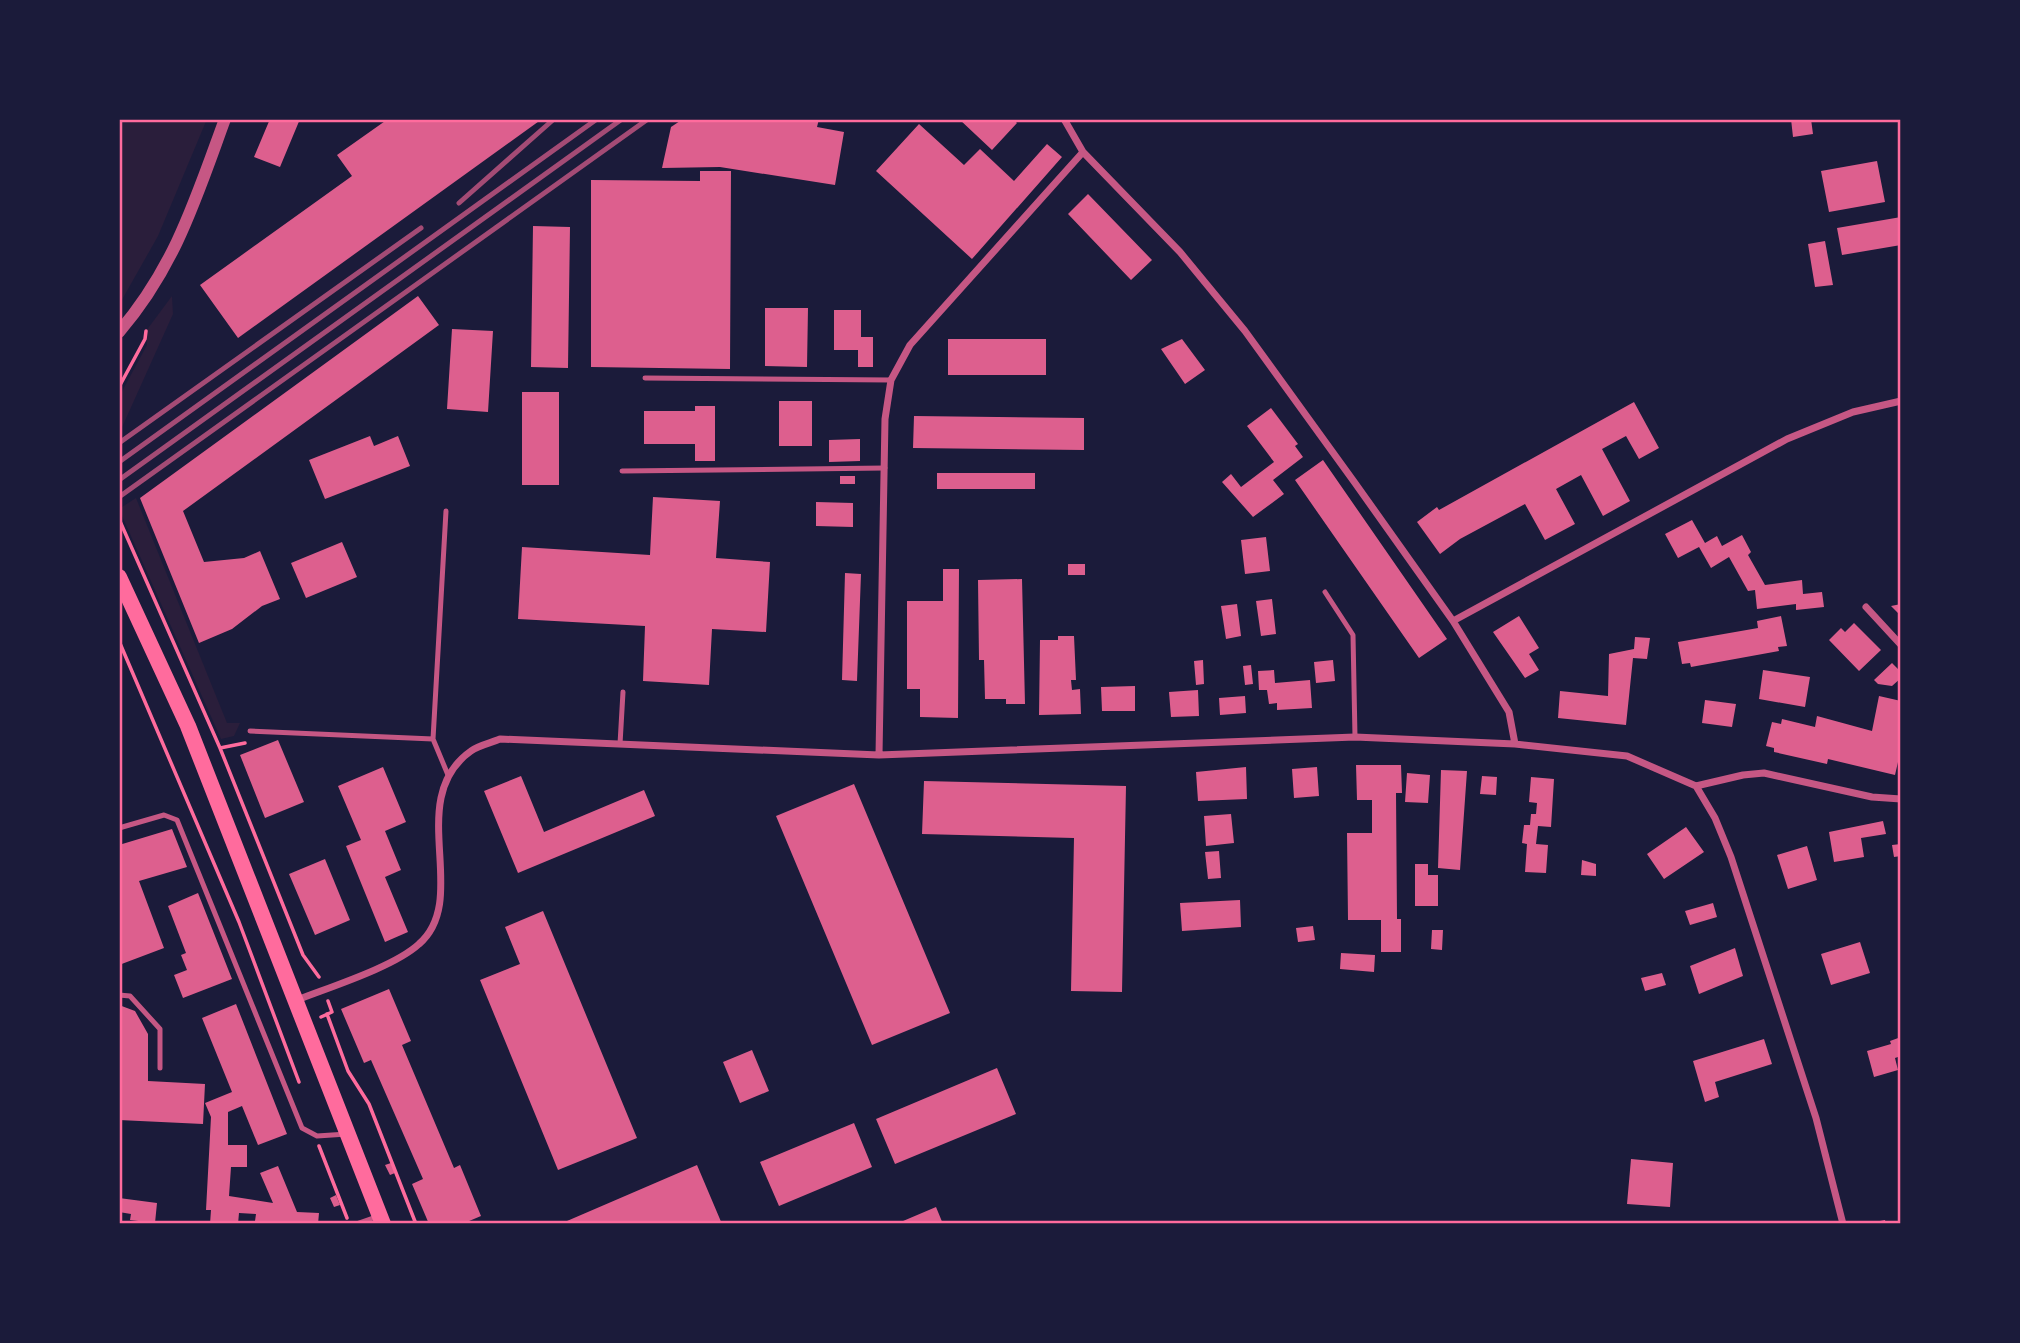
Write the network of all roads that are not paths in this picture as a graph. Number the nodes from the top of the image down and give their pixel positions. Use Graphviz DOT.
graph roads {
  1 [pos="225,119"];
  2 [pos="1064,119"];
  3 [pos="1083,152"];
  4 [pos="119,332"];
  5 [pos="645,378"];
  6 [pos="891,380"];
  7 [pos="1901,401"];
  8 [pos="885,468"];
  9 [pos="622,471"];
  10 [pos="446,511"];
  11 [pos="119,577"];
  12 [pos="1325,592"];
  13 [pos="1866,607"];
  14 [pos="1453,621"];
  15 [pos="1901,645"];
  16 [pos="623,692"];
  17 [pos="250,731"];
  18 [pos="1355,737"];
  19 [pos="433,739"];
  20 [pos="620,744"];
  21 [pos="1516,744"];
  22 [pos="879,754"];
  23 [pos="448,775"];
  24 [pos="1696,786"];
  25 [pos="1901,799"];
  26 [pos="119,828"];
  27 [pos="119,995"];
  28 [pos="297,1000"];
  29 [pos="160,1068"];
  30 [pos="349,1134"];
  31 [pos="381,1220"];
  32 [pos="356,1224"];
  33 [pos="1843,1224"];
  1 -- 4 [label="street"];
  2 -- 3 [label="street"];
  3 -- 6 [label="street"];
  3 -- 14 [label="street"];
  5 -- 6 [label="lane"];
  6 -- 8 [label="street"];
  7 -- 14 [label="street"];
  8 -- 9 [label="lane"];
  8 -- 22 [label="street"];
  10 -- 19 [label="lane"];
  11 -- 28 [label="main road"];
  12 -- 18 [label="lane"];
  13 -- 15 [label="street"];
  14 -- 21 [label="street"];
  16 -- 20 [label="lane"];
  17 -- 19 [label="lane"];
  18 -- 21 [label="street"];
  18 -- 22 [label="street"];
  19 -- 23 [label="lane"];
  20 -- 22 [label="street"];
  20 -- 23 [label="street"];
  21 -- 24 [label="street"];
  23 -- 28 [label="street"];
  24 -- 25 [label="street"];
  24 -- 33 [label="street"];
  26 -- 30 [label="lane"];
  27 -- 29 [label="lane"];
  28 -- 30 [label="main road"];
  30 -- 31 [label="main road"];
  31 -- 32 [label="lane"];
}
